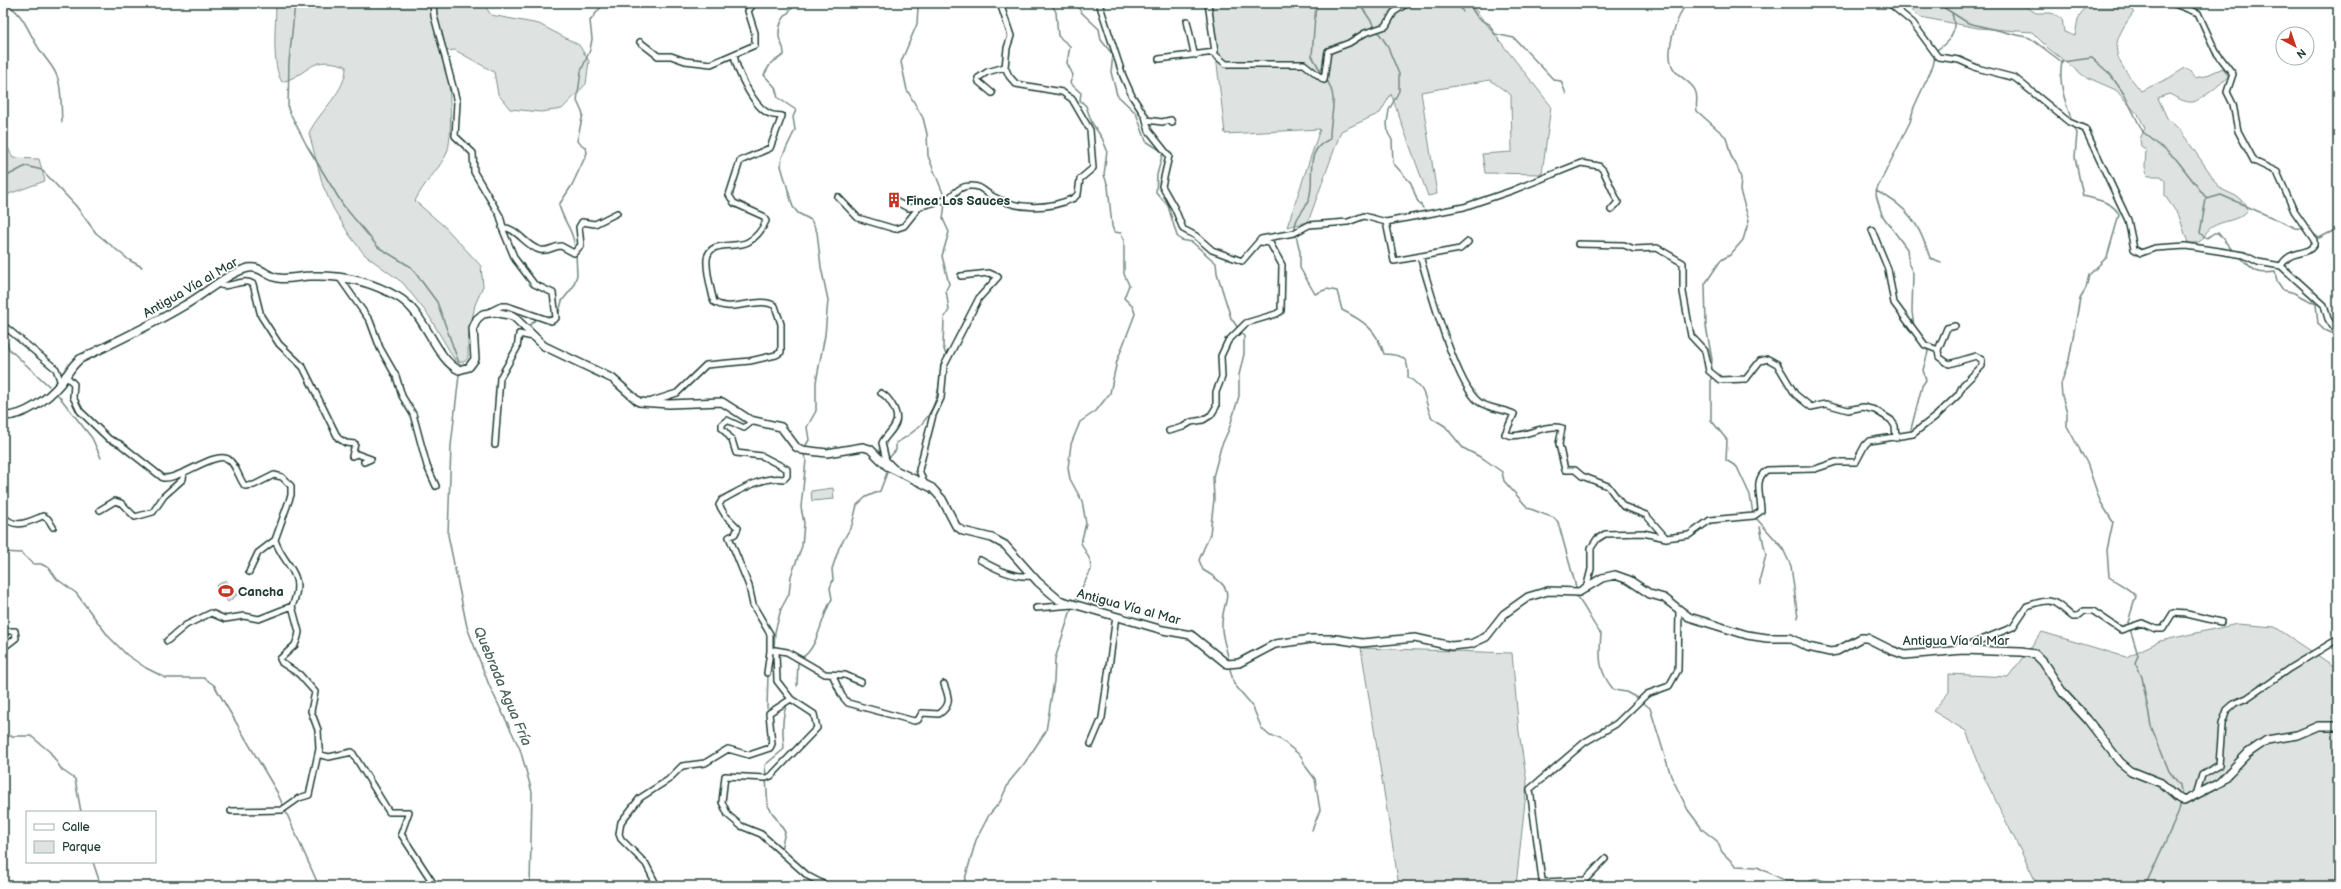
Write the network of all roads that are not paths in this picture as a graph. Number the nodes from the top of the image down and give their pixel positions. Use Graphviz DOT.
graph roads {
  1 [pos="433,3"];
  2 [pos="754,3"];
  3 [pos="1000,3"];
  4 [pos="1099,3"];
  5 [pos="1208,3"];
  6 [pos="1408,3"];
  7 [pos="1889,3"];
  8 [pos="2172,3"];
  9 [pos="1187,21"];
  10 [pos="640,42"];
  11 [pos="1213,53"];
  12 [pos="734,54"];
  13 [pos="1196,55"];
  14 [pos="1159,59"];
  15 [pos="1005,67"];
  16 [pos="992,94"];
  17 [pos="1147,120"];
  18 [pos="1172,123"];
  19 [pos="838,197"];
  20 [pos="897,202"];
  21 [pos="923,204"];
  22 [pos="1610,210"];
  23 [pos="617,213"];
  24 [pos="1386,222"];
  25 [pos="503,227"];
  26 [pos="1872,230"];
  27 [pos="1468,242"];
  28 [pos="1257,243"];
  29 [pos="1578,244"];
  30 [pos="1420,256"];
  31 [pos="2281,266"];
  32 [pos="961,276"];
  33 [pos="339,277"];
  34 [pos="218,284"];
  35 [pos="489,312"];
  36 [pos="3,325"];
  37 [pos="1955,326"];
  38 [pos="2338,334"];
  39 [pos="533,337"];
  40 [pos="1938,350"];
  41 [pos="65,375"];
  42 [pos="61,383"];
  43 [pos="881,393"];
  44 [pos="641,403"];
  45 [pos="3,416"];
  46 [pos="750,420"];
  47 [pos="1169,431"];
  48 [pos="1896,438"];
  49 [pos="495,445"];
  50 [pos="364,462"];
  51 [pos="897,470"];
  52 [pos="184,472"];
  53 [pos="924,483"];
  54 [pos="436,486"];
  55 [pos="100,510"];
  56 [pos="3,516"];
  57 [pos="52,527"];
  58 [pos="1666,538"];
  59 [pos="275,540"];
  60 [pos="980,560"];
  61 [pos="249,572"];
  62 [pos="1032,576"];
  63 [pos="1585,590"];
  64 [pos="1076,605"];
  65 [pos="292,606"];
  66 [pos="1036,608"];
  67 [pos="1679,610"];
  68 [pos="1116,616"];
  69 [pos="2221,622"];
  70 [pos="3,631"];
  71 [pos="2338,639"];
  72 [pos="167,641"];
  73 [pos="3,648"];
  74 [pos="1953,650"];
  75 [pos="772,651"];
  76 [pos="767,673"];
  77 [pos="833,676"];
  78 [pos="861,682"];
  79 [pos="944,684"];
  80 [pos="790,699"];
  81 [pos="2338,726"];
  82 [pos="1091,744"];
  83 [pos="319,749"];
  84 [pos="2196,795"];
  85 [pos="231,811"];
  86 [pos="1605,859"];
  87 [pos="435,886"];
  88 [pos="657,886"];
  89 [pos="827,886"];
  1 -- 25 [label="street"];
  2 -- 12 [label="street"];
  3 -- 15 [label="street"];
  4 -- 17 [label="street"];
  5 -- 11 [label="street"];
  6 -- 11 [label="street"];
  7 -- 31 [label="street"];
  8 -- 31 [label="street"];
  9 -- 13 [label="street"];
  10 -- 12 [label="street"];
  11 -- 13 [label="street"];
  12 -- 44 [label="street"];
  13 -- 14 [label="street"];
  15 -- 16 [label="street"];
  15 -- 21 [label="street"];
  17 -- 18 [label="street"];
  17 -- 28 [label="street"];
  19 -- 21 [label="street"];
  20 -- 21 [label="street"];
  22 -- 24 [label="street"];
  23 -- 25 [label="street"];
  24 -- 28 [label="street"];
  24 -- 30 [label="street"];
  25 -- 35 [label="street"];
  26 -- 40 [label="street"];
  27 -- 30 [label="street"];
  28 -- 47 [label="street"];
  29 -- 48 [label="street"];
  30 -- 58 [label="street"];
  31 -- 38 [label="street"];
  32 -- 53 [label="street"];
  33 -- 34 [label="main road, Antigua Vía al Mar"];
  33 -- 35 [label="main road, Antigua Vía al Mar"];
  33 -- 54 [label="street"];
  34 -- 41 [label="main road, Antigua Vía al Mar"];
  34 -- 50 [label="street"];
  35 -- 39 [label="main road"];
  36 -- 42 [label="street"];
  37 -- 40 [label="street"];
  39 -- 44 [label="main road"];
  39 -- 49 [label="street"];
  40 -- 48 [label="street"];
  41 -- 42 [label="main road, Antigua Vía al Mar"];
  41 -- 52 [label="street"];
  42 -- 45 [label="main road, Antigua Vía al Mar"];
  43 -- 51 [label="street"];
  44 -- 46 [label="main road, Antigua Vía al Mar"];
  46 -- 51 [label="main road, Antigua Vía al Mar"];
  46 -- 75 [label="street"];
  48 -- 58 [label="street"];
  51 -- 53 [label="main road, Antigua Vía al Mar"];
  52 -- 55 [label="street"];
  52 -- 59 [label="street"];
  53 -- 62 [label="main road, Antigua Vía al Mar"];
  56 -- 57 [label="street"];
  58 -- 63 [label="street"];
  59 -- 61 [label="street"];
  59 -- 65 [label="street"];
  60 -- 62 [label="street"];
  62 -- 64 [label="main road, Antigua Vía al Mar"];
  63 -- 67 [label="main road, Antigua Vía al Mar"];
  63 -- 68 [label="main road, Antigua Vía al Mar"];
  64 -- 66 [label="street"];
  64 -- 68 [label="main road, Antigua Vía al Mar"];
  65 -- 72 [label="street"];
  65 -- 83 [label="street"];
  67 -- 74 [label="main road, Antigua Vía al Mar"];
  67 -- 86 [label="street"];
  68 -- 82 [label="street"];
  69 -- 74 [label="street"];
  70 -- 73 [label="street"];
  71 -- 84 [label="street"];
  74 -- 84 [label="main road, Antigua Vía al Mar"];
  75 -- 76 [label="street"];
  75 -- 77 [label="street"];
  75 -- 80 [label="street"];
  77 -- 78 [label="street"];
  77 -- 79 [label="street"];
  80 -- 88 [label="street"];
  80 -- 89 [label="street"];
  81 -- 84 [label="main road, Antigua Vía al Mar"];
  83 -- 85 [label="street"];
  83 -- 87 [label="street"];
}
